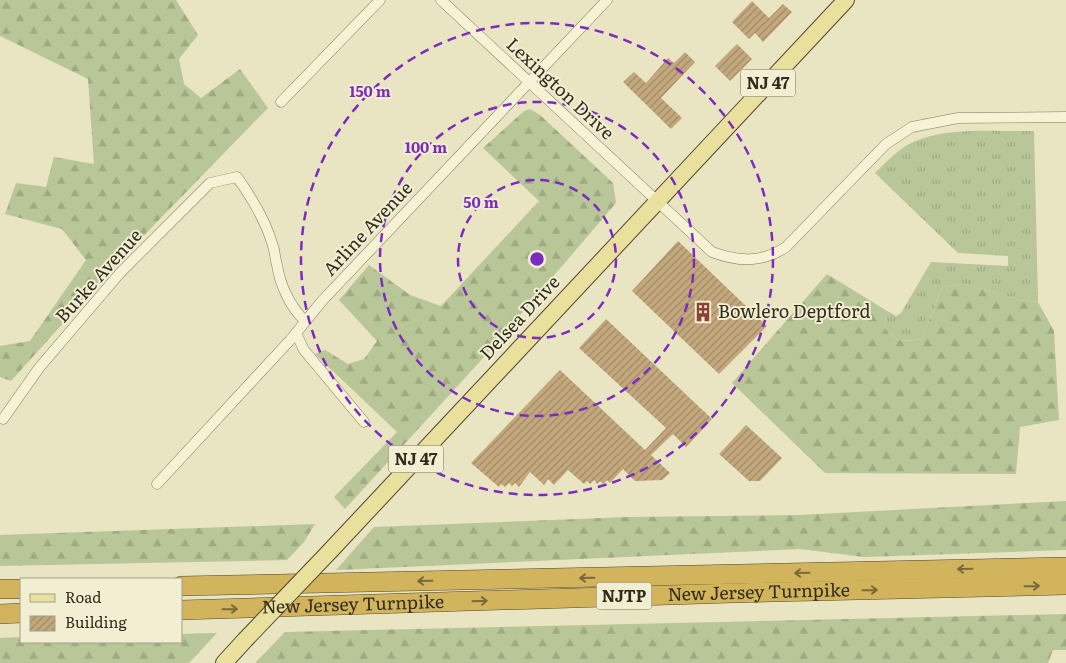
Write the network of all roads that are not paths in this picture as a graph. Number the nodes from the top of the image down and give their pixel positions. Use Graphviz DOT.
graph roads {
  1 [pos="380,0"];
  2 [pos="441,0"];
  3 [pos="607,0"];
  4 [pos="846,0"];
  5 [pos="529,83"];
  6 [pos="281,102"];
  7 [pos="1066,117"];
  8 [pos="657,202"];
  9 [pos="304,320"];
  10 [pos="296,333"];
  11 [pos="3,419"];
  12 [pos="364,422"];
  13 [pos="157,484"];
  14 [pos="1066,567"];
  15 [pos="1066,585"];
  16 [pos="182,586"];
  17 [pos="0,589"];
  18 [pos="20,589"];
  19 [pos="182,610"];
  20 [pos="20,613"];
  21 [pos="0,614"];
  22 [pos="224,663"];
  1 -- 6 [label="street"];
  2 -- 5 [label="street, Lexington Drive"];
  3 -- 5 [label="street, Arline Avenue"];
  4 -- 8 [label="main road, Delsea Drive / NJ 47"];
  5 -- 8 [label="street, Lexington Drive"];
  5 -- 9 [label="street, Arline Avenue"];
  7 -- 8 [label="street, Lexington Drive"];
  8 -- 22 [label="main road, Delsea Drive / NJ 47, bridge"];
  9 -- 10 [label="street, Arline Avenue"];
  9 -- 11 [label="street, Burke Avenue"];
  10 -- 12 [label="street"];
  10 -- 13 [label="street, Arline Avenue"];
  14 -- 16 [label="highway, New Jersey Turnpike / NJTP, one-way"];
  19 -- 15 [label="highway, New Jersey Turnpike / NJTP, one-way"];
  17 -- 18 [label="highway"];
  20 -- 21 [label="highway"];
}
